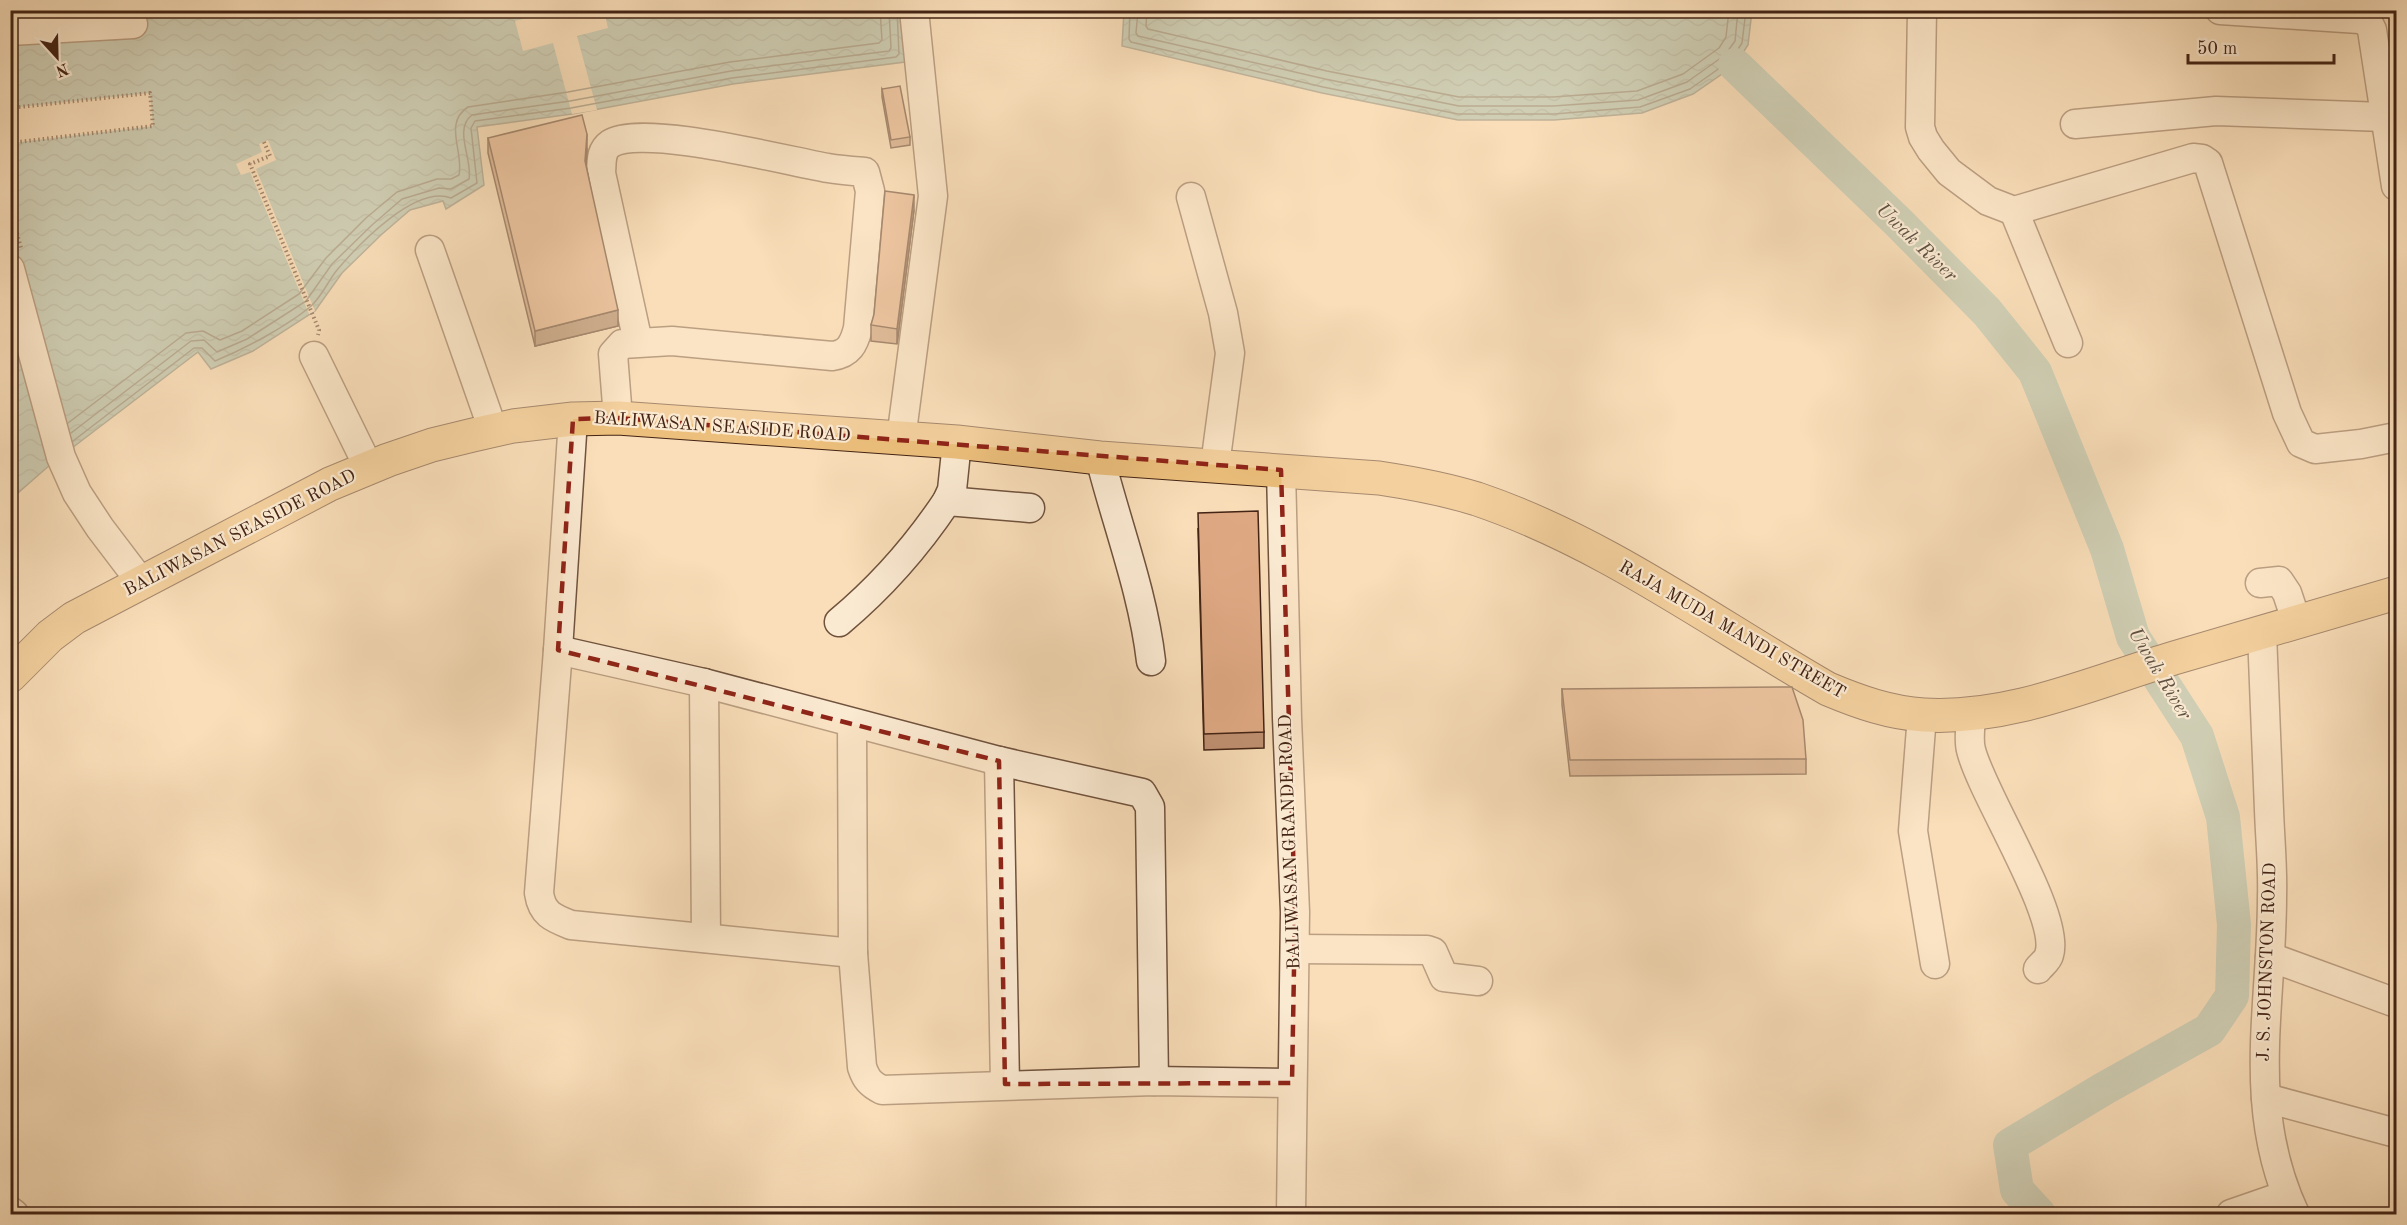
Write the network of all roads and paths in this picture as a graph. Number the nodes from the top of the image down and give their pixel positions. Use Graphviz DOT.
graph roads {
  1 [pos="914,10"];
  2 [pos="1922,10"];
  3 [pos="2220,10"];
  4 [pos="133,24"];
  5 [pos="10,31"];
  6 [pos="10,108"];
  7 [pos="2384,117"];
  8 [pos="2075,124"];
  9 [pos="264,142"];
  10 [pos="10,143"];
  11 [pos="2397,186"];
  12 [pos="1191,196"];
  13 [pos="2014,211"];
  14 [pos="430,250"];
  15 [pos="10,269"];
  16 [pos="638,342"];
  17 [pos="2068,343"];
  18 [pos="314,356"];
  19 [pos="618,418"];
  20 [pos="573,419"];
  21 [pos="493,430"];
  22 [pos="2397,437"];
  23 [pos="901,439"];
  24 [pos="957,442"];
  25 [pos="1100,458"];
  26 [pos="1215,465"];
  27 [pos="369,468"];
  28 [pos="1281,470"];
  29 [pos="947,501"];
  30 [pos="1030,508"];
  31 [pos="141,582"];
  32 [pos="2260,583"];
  33 [pos="2397,593"];
  34 [pos="839,622"];
  35 [pos="2296,623"];
  36 [pos="2262,633"];
  37 [pos="558,650"];
  38 [pos="1151,661"];
  39 [pos="10,676"];
  40 [pos="704,683"];
  41 [pos="1971,713"];
  42 [pos="1922,715"];
  43 [pos="852,723"];
  44 [pos="999,761"];
  45 [pos="706,938"];
  46 [pos="1295,949"];
  47 [pos="853,953"];
  48 [pos="2270,957"];
  49 [pos="1935,964"];
  50 [pos="2038,969"];
  51 [pos="1478,981"];
  52 [pos="2397,1003"];
  53 [pos="1154,1081"];
  54 [pos="1292,1083"];
  55 [pos="1005,1084"];
  56 [pos="2266,1098"];
  57 [pos="2397,1133"];
  58 [pos="2290,1205"];
  59 [pos="10,1211"];
  60 [pos="14,1215"];
  61 [pos="1291,1215"];
  62 [pos="2230,1215"];
  1 -- 23 [label="street"];
  2 -- 13 [label="street"];
  3 -- 7 [label="street"];
  4 -- 5 [label="street"];
  6 -- 10 [label="path"];
  7 -- 8 [label="street"];
  7 -- 11 [label="street"];
  9 -- 18 [label="path"];
  12 -- 26 [label="street"];
  13 -- 17 [label="street"];
  13 -- 22 [label="street"];
  14 -- 21 [label="street"];
  15 -- 31 [label="street"];
  16 -- 16 [label="street"];
  16 -- 19 [label="street"];
  18 -- 27 [label="street"];
  19 -- 20 [label="main road, BALIWASAN SEASIDE ROAD"];
  19 -- 23 [label="main road, BALIWASAN SEASIDE ROAD"];
  20 -- 21 [label="main road, BALIWASAN SEASIDE ROAD"];
  20 -- 37 [label="street"];
  21 -- 27 [label="main road, BALIWASAN SEASIDE ROAD"];
  23 -- 24 [label="main road, BALIWASAN SEASIDE ROAD"];
  24 -- 25 [label="main road, BALIWASAN SEASIDE ROAD"];
  24 -- 29 [label="street"];
  25 -- 26 [label="main road, BALIWASAN SEASIDE ROAD"];
  25 -- 38 [label="street"];
  26 -- 28 [label="main road, BALIWASAN SEASIDE ROAD"];
  27 -- 31 [label="main road, BALIWASAN SEASIDE ROAD"];
  28 -- 42 [label="main road, RAJA MUDA MANDI STREET"];
  28 -- 46 [label="street, BALIWASAN GRANDE ROAD"];
  29 -- 30 [label="street"];
  29 -- 34 [label="street"];
  31 -- 39 [label="main road, BALIWASAN SEASIDE ROAD"];
  32 -- 35 [label="street"];
  33 -- 35 [label="main road, RAJA MUDA MANDI STREET"];
  35 -- 36 [label="main road, RAJA MUDA MANDI STREET"];
  36 -- 41 [label="main road, RAJA MUDA MANDI STREET"];
  36 -- 48 [label="street, J. S. JOHNSTON ROAD"];
  37 -- 40 [label="street"];
  37 -- 45 [label="street"];
  40 -- 43 [label="street"];
  40 -- 45 [label="street"];
  41 -- 42 [label="main road, RAJA MUDA MANDI STREET"];
  41 -- 50 [label="street"];
  42 -- 49 [label="street"];
  43 -- 44 [label="street"];
  43 -- 47 [label="street"];
  44 -- 53 [label="street"];
  44 -- 55 [label="street"];
  45 -- 47 [label="street"];
  46 -- 51 [label="street"];
  46 -- 54 [label="street, BALIWASAN GRANDE ROAD"];
  47 -- 55 [label="street"];
  48 -- 52 [label="street"];
  48 -- 56 [label="street, J. S. JOHNSTON ROAD"];
  53 -- 54 [label="street"];
  53 -- 55 [label="street"];
  54 -- 61 [label="street, BALIWASAN GRANDE ROAD"];
  56 -- 57 [label="street"];
  56 -- 58 [label="street, J. S. JOHNSTON ROAD"];
  58 -- 62 [label="street"];
  59 -- 60 [label="street"];
}
